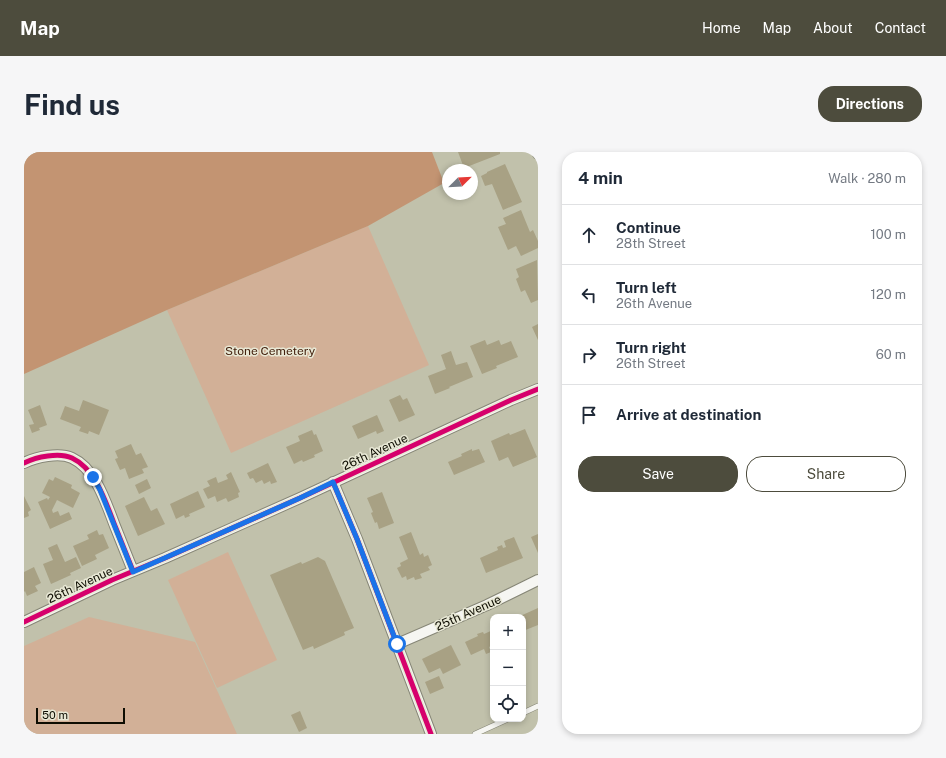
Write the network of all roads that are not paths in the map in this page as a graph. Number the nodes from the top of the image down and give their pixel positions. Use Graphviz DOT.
graph roads {
  1 [pos="538,389"];
  2 [pos="24,463"];
  3 [pos="333,482"];
  4 [pos="133,572"];
  5 [pos="538,580"];
  6 [pos="24,622"];
  7 [pos="397,644"];
  8 [pos="538,706"];
  9 [pos="526,711"];
  10 [pos="501,722"];
  11 [pos="431,734"];
  12 [pos="475,734"];
  1 -- 3 [label="street, 26th Avenue"];
  2 -- 4 [label="street"];
  3 -- 4 [label="street, 26th Avenue"];
  3 -- 7 [label="street"];
  4 -- 6 [label="street, 26th Avenue"];
  5 -- 7 [label="street, 25th Avenue"];
  7 -- 11 [label="street"];
  8 -- 9 [label="lane"];
  10 -- 12 [label="lane"];
}
